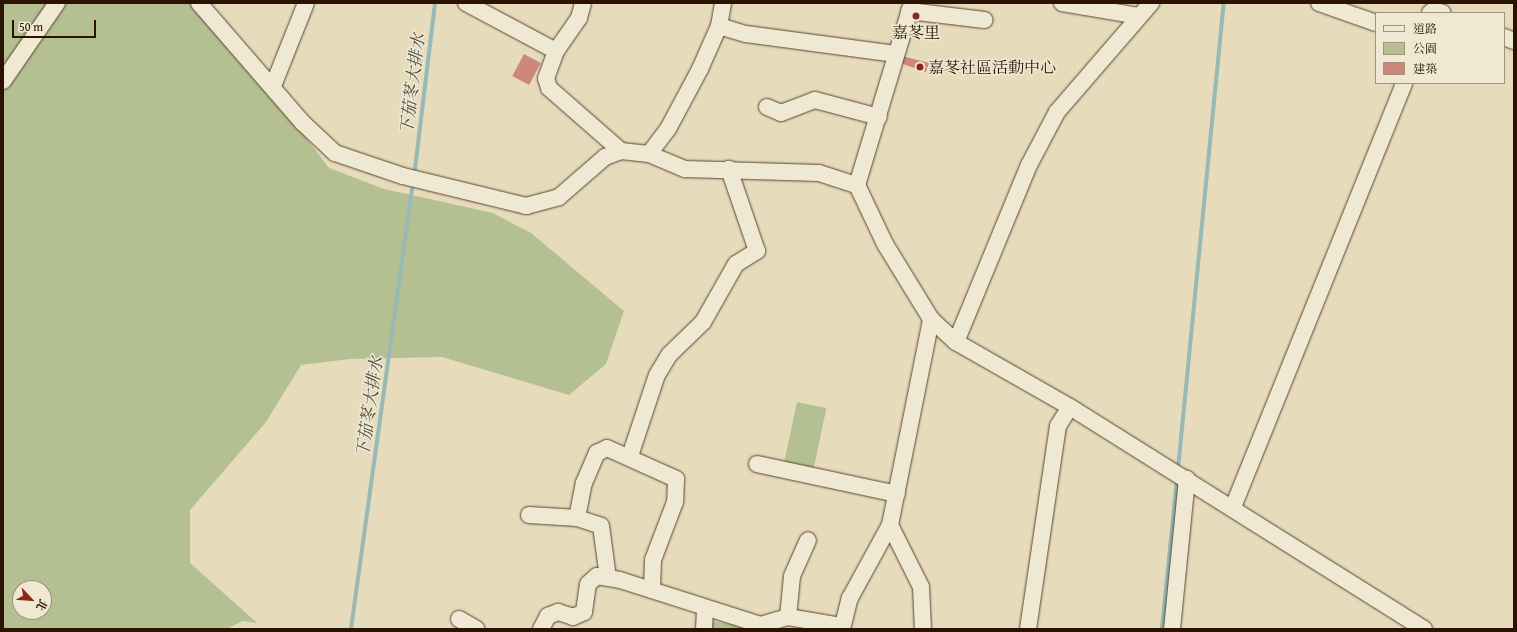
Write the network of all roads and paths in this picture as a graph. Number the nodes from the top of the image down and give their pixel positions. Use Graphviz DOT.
graph roads {
  1 [pos="57,3"];
  2 [pos="199,3"];
  3 [pos="306,3"];
  4 [pos="466,3"];
  5 [pos="583,3"];
  6 [pos="724,3"];
  7 [pos="1062,3"];
  8 [pos="1151,3"];
  9 [pos="1319,3"];
  10 [pos="911,7"];
  11 [pos="1138,16"];
  12 [pos="984,20"];
  13 [pos="1375,23"];
  14 [pos="719,26"];
  15 [pos="556,51"];
  16 [pos="896,54"];
  17 [pos="3,81"];
  18 [pos="1404,84"];
  19 [pos="273,86"];
  20 [pos="767,107"];
  21 [pos="879,117"];
  22 [pos="622,151"];
  23 [pos="649,154"];
  24 [pos="729,170"];
  25 [pos="857,185"];
  26 [pos="931,319"];
  27 [pos="956,342"];
  28 [pos="1070,407"];
  29 [pos="630,456"];
  30 [pos="757,464"];
  31 [pos="1187,479"];
  32 [pos="897,494"];
  33 [pos="1232,507"];
  34 [pos="529,515"];
  35 [pos="577,518"];
  36 [pos="890,524"];
  37 [pos="808,540"];
  38 [pos="608,578"];
  39 [pos="652,590"];
  40 [pos="705,609"];
  41 [pos="788,617"];
  42 [pos="459,619"];
  43 [pos="842,627"];
  44 [pos="476,629"];
  45 [pos="541,629"];
  46 [pos="704,629"];
  47 [pos="923,629"];
  48 [pos="1028,629"];
  49 [pos="1172,629"];
  50 [pos="1424,629"];
  1 -- 17 [label="street"];
  2 -- 19 [label="street"];
  3 -- 19 [label="street"];
  4 -- 15 [label="street"];
  5 -- 15 [label="street"];
  6 -- 14 [label="street"];
  7 -- 11 [label="street"];
  8 -- 11 [label="street"];
  9 -- 13 [label="street"];
  10 -- 12 [label="street"];
  10 -- 16 [label="street"];
  11 -- 27 [label="street"];
  14 -- 16 [label="street"];
  14 -- 23 [label="street"];
  15 -- 22 [label="street"];
  16 -- 21 [label="street"];
  18 -- 33 [label="street"];
  19 -- 22 [label="street"];
  20 -- 21 [label="street"];
  21 -- 25 [label="street"];
  22 -- 23 [label="street"];
  23 -- 24 [label="street"];
  24 -- 25 [label="street"];
  24 -- 29 [label="street"];
  25 -- 26 [label="street"];
  26 -- 27 [label="street"];
  26 -- 32 [label="street"];
  27 -- 28 [label="street"];
  28 -- 31 [label="street"];
  28 -- 48 [label="street"];
  29 -- 35 [label="street"];
  29 -- 39 [label="street"];
  30 -- 32 [label="street"];
  31 -- 33 [label="street"];
  31 -- 49 [label="street"];
  32 -- 36 [label="street"];
  33 -- 50 [label="street"];
  34 -- 35 [label="street"];
  35 -- 38 [label="street"];
  36 -- 43 [label="street"];
  36 -- 47 [label="street"];
  37 -- 41 [label="street"];
  38 -- 39 [label="street"];
  38 -- 45 [label="street"];
  39 -- 40 [label="street"];
  40 -- 41 [label="street"];
  40 -- 46 [label="street"];
  41 -- 43 [label="street"];
  42 -- 44 [label="street"];
}
